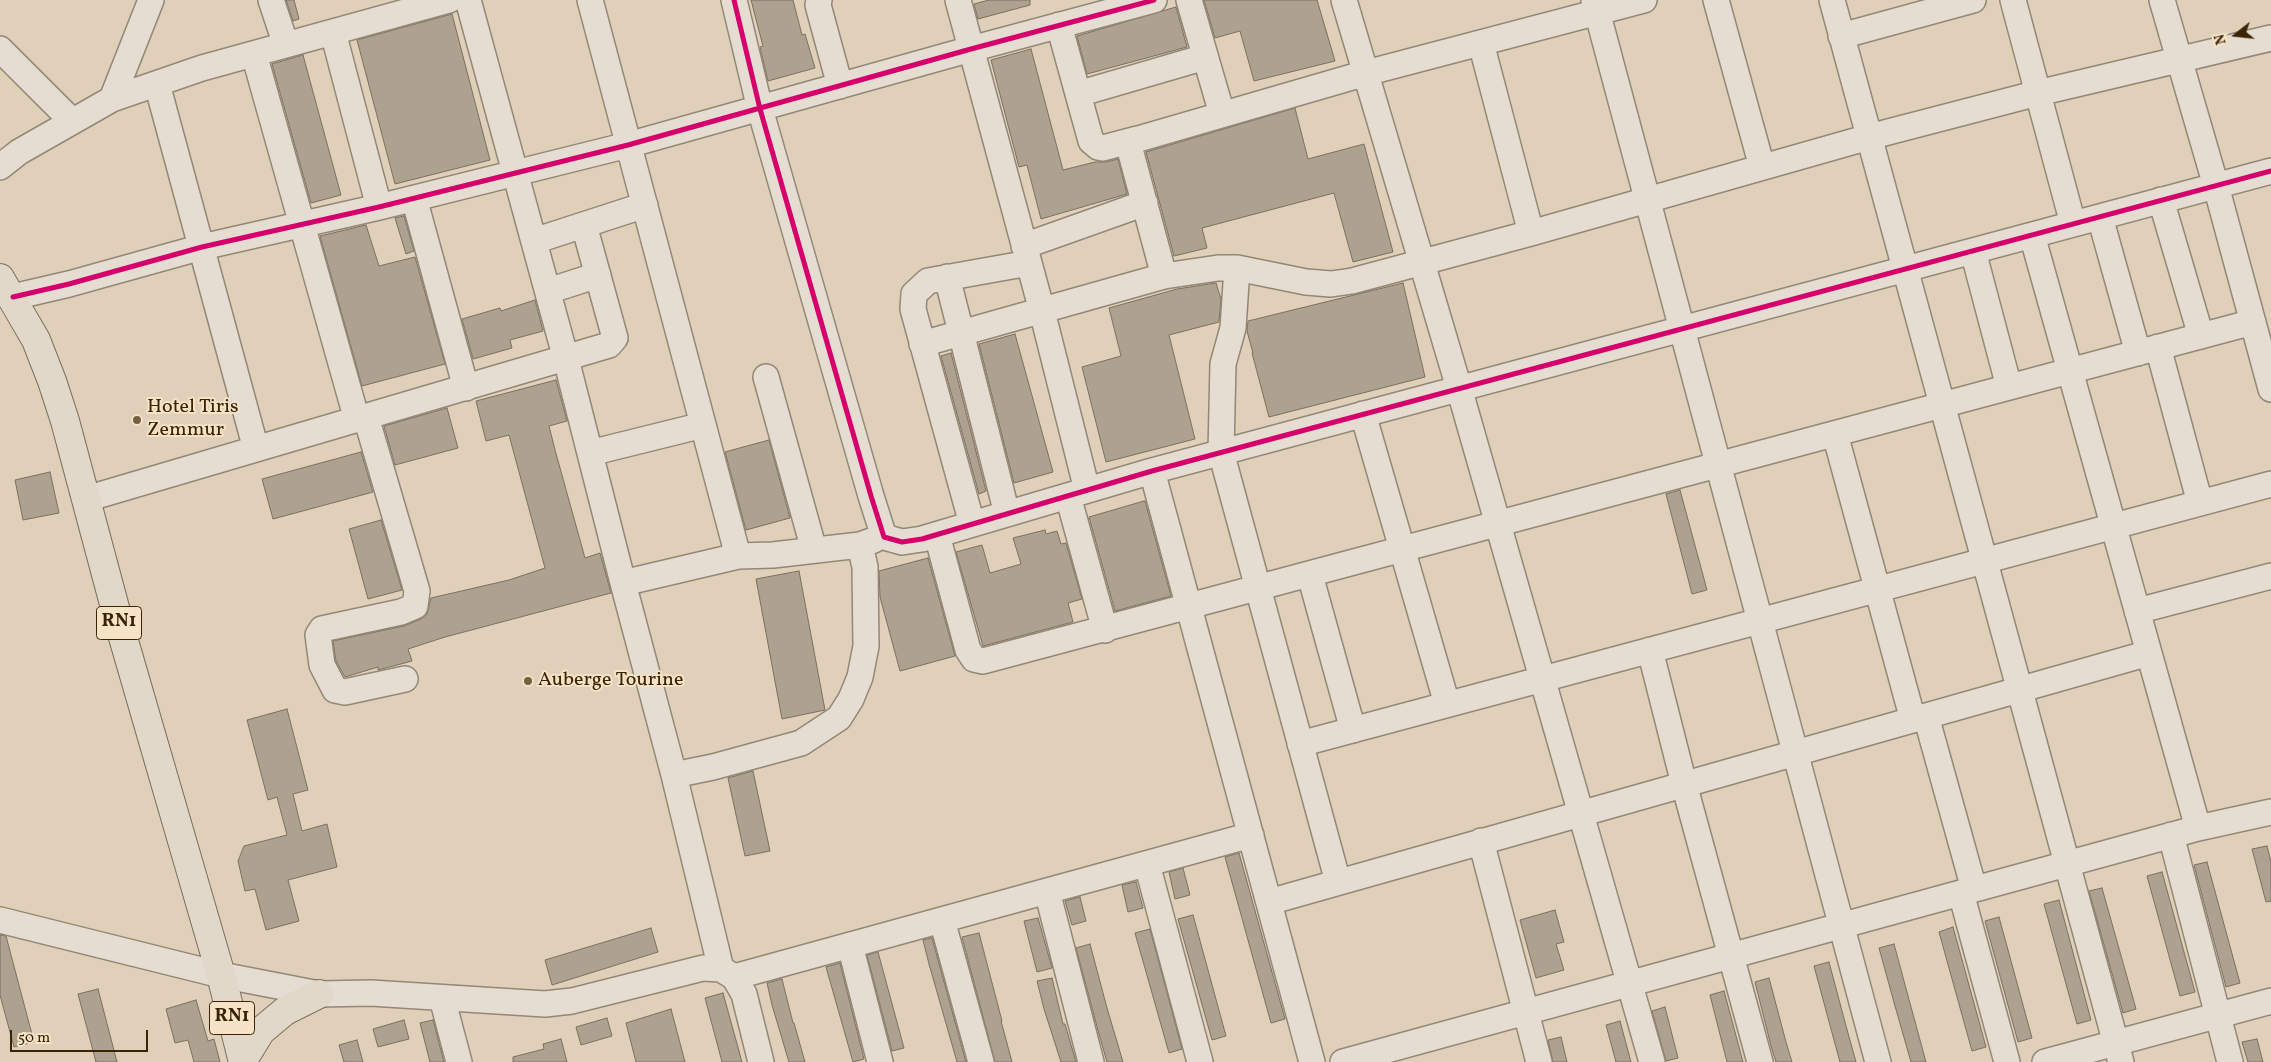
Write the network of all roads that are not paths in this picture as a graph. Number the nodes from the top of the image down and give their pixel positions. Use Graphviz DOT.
graph roads {
  1 [pos="151,0"];
  2 [pos="271,0"];
  3 [pos="449,0"];
  4 [pos="468,0"];
  5 [pos="590,0"];
  6 [pos="734,0"];
  7 [pos="819,0"];
  8 [pos="958,0"];
  9 [pos="1154,0"];
  10 [pos="1189,0"];
  11 [pos="1344,0"];
  12 [pos="1644,0"];
  13 [pos="1716,0"];
  14 [pos="1832,0"];
  15 [pos="1973,0"];
  16 [pos="2013,0"];
  17 [pos="2162,0"];
  18 [pos="1117,5"];
  19 [pos="1596,6"];
  20 [pos="1059,25"];
  21 [pos="333,32"];
  22 [pos="1841,36"];
  23 [pos="2271,38"];
  24 [pos="1481,43"];
  25 [pos="286,45"];
  26 [pos="0,49"];
  27 [pos="971,49"];
  28 [pos="254,54"];
  29 [pos="1205,57"];
  30 [pos="2179,60"];
  31 [pos="1366,73"];
  32 [pos="157,84"];
  33 [pos="840,86"];
  34 [pos="2038,93"];
  35 [pos="1078,94"];
  36 [pos="112,99"];
  37 [pos="760,109"];
  38 [pos="1222,114"];
  39 [pos="72,121"];
  40 [pos="1869,137"];
  41 [pos="1136,140"];
  42 [pos="628,145"];
  43 [pos="0,167"];
  44 [pos="1762,167"];
  45 [pos="2271,171"];
  46 [pos="515,173"];
  47 [pos="2216,186"];
  48 [pos="414,198"];
  49 [pos="1648,199"];
  50 [pos="2161,200"];
  51 [pos="1145,203"];
  52 [pos="644,205"];
  53 [pos="379,207"];
  54 [pos="2100,217"];
  55 [pos="2074,224"];
  56 [pos="584,225"];
  57 [pos="302,226"];
  58 [pos="1531,233"];
  59 [pos="2032,235"];
  60 [pos="534,241"];
  61 [pos="202,247"];
  62 [pos="1973,251"];
  63 [pos="1027,254"];
  64 [pos="1422,262"];
  65 [pos="1237,268"];
  66 [pos="1905,269"];
  67 [pos="598,275"];
  68 [pos="1164,276"];
  69 [pos="947,277"];
  70 [pos="6,288"];
  71 [pos="548,291"];
  72 [pos="1042,310"];
  73 [pos="1681,329"];
  74 [pos="2261,332"];
  75 [pos="960,333"];
  76 [pos="2201,336"];
  77 [pos="922,344"];
  78 [pos="2148,350"];
  79 [pos="566,359"];
  80 [pos="2070,371"];
  81 [pos="766,377"];
  82 [pos="2009,387"];
  83 [pos="466,388"];
  84 [pos="1459,388"];
  85 [pos="2271,389"];
  86 [pos="1942,405"];
  87 [pos="1363,414"];
  88 [pos="361,418"];
  89 [pos="703,425"];
  90 [pos="1835,434"];
  91 [pos="256,449"];
  92 [pos="1221,452"];
  93 [pos="590,453"];
  94 [pos="1718,466"];
  95 [pos="1152,471"];
  96 [pos="2271,484"];
  97 [pos="1077,493"];
  98 [pos="86,498"];
  99 [pos="2200,503"];
  100 [pos="1007,514"];
  101 [pos="972,524"];
  102 [pos="1498,525"];
  103 [pos="2113,526"];
  104 [pos="937,535"];
  105 [pos="884,537"];
  106 [pos="860,545"];
  107 [pos="814,550"];
  108 [pos="1403,550"];
  109 [pos="738,556"];
  110 [pos="1984,560"];
  111 [pos="1310,575"];
  112 [pos="2271,576"];
  113 [pos="623,583"];
  114 [pos="1258,589"];
  115 [pos="1877,589"];
  116 [pos="1189,608"];
  117 [pos="2137,611"];
  118 [pos="1759,621"];
  119 [pos="1104,630"];
  120 [pos="1650,650"];
  121 [pos="2149,653"];
  122 [pos="405,679"];
  123 [pos="1543,679"];
  124 [pos="2019,689"];
  125 [pos="1447,704"];
  126 [pos="1920,718"];
  127 [pos="1353,730"];
  128 [pos="1300,744"];
  129 [pos="1795,753"];
  130 [pos="674,775"];
  131 [pos="1684,784"];
  132 [pos="2271,812"];
  133 [pos="1581,813"];
  134 [pos="2198,828"];
  135 [pos="1251,835"];
  136 [pos="2171,835"];
  137 [pos="1481,841"];
  138 [pos="1147,864"];
  139 [pos="2067,864"];
  140 [pos="1338,882"];
  141 [pos="1047,891"];
  142 [pos="1968,891"];
  143 [pos="1269,902"];
  144 [pos="0,920"];
  145 [pos="942,920"];
  146 [pos="1841,926"];
  147 [pos="850,945"];
  148 [pos="1731,956"];
  149 [pos="727,973"];
  150 [pos="221,975"];
  151 [pos="1631,984"];
  152 [pos="319,994"];
  153 [pos="442,998"];
  154 [pos="2271,1001"];
  155 [pos="1526,1012"];
  156 [pos="2218,1015"];
  157 [pos="1417,1052"];
  158 [pos="2118,1052"];
  159 [pos="243,1061"];
  160 [pos="459,1062"];
  161 [pos="761,1062"];
  162 [pos="880,1062"];
  163 [pos="981,1062"];
  164 [pos="1091,1062"];
  165 [pos="1200,1062"];
  166 [pos="1312,1062"];
  167 [pos="1343,1062"];
  168 [pos="1539,1062"];
  169 [pos="1652,1062"];
  170 [pos="1760,1062"];
  171 [pos="1878,1062"];
  172 [pos="2007,1062"];
  173 [pos="2044,1062"];
  174 [pos="2230,1062"];
  1 -- 36 [label="street"];
  2 -- 25 [label="street"];
  3 -- 21 [label="street"];
  4 -- 46 [label="street"];
  5 -- 42 [label="street"];
  6 -- 37 [label="street"];
  7 -- 33 [label="street"];
  8 -- 27 [label="street"];
  9 -- 18 [label="street"];
  10 -- 29 [label="street"];
  11 -- 31 [label="street"];
  12 -- 19 [label="street"];
  13 -- 44 [label="street"];
  14 -- 22 [label="street"];
  15 -- 22 [label="street"];
  16 -- 34 [label="street"];
  17 -- 30 [label="street"];
  18 -- 20 [label="street"];
  19 -- 24 [label="street"];
  19 -- 49 [label="street"];
  20 -- 27 [label="street"];
  20 -- 35 [label="street"];
  21 -- 25 [label="street"];
  21 -- 53 [label="street"];
  22 -- 40 [label="street"];
  23 -- 30 [label="street"];
  24 -- 31 [label="street"];
  24 -- 58 [label="street"];
  25 -- 28 [label="street"];
  26 -- 39 [label="street"];
  27 -- 33 [label="street"];
  27 -- 63 [label="street"];
  28 -- 32 [label="street"];
  28 -- 57 [label="street"];
  29 -- 35 [label="street"];
  29 -- 38 [label="street"];
  30 -- 34 [label="street"];
  30 -- 47 [label="street"];
  31 -- 38 [label="street"];
  31 -- 64 [label="street"];
  32 -- 36 [label="street"];
  32 -- 61 [label="street"];
  33 -- 37 [label="street"];
  34 -- 40 [label="street"];
  34 -- 55 [label="street"];
  35 -- 41 [label="street"];
  36 -- 39 [label="street"];
  37 -- 42 [label="street"];
  37 -- 105 [label="street"];
  38 -- 41 [label="street"];
  39 -- 43 [label="street"];
  40 -- 44 [label="street"];
  40 -- 66 [label="street"];
  41 -- 51 [label="street"];
  42 -- 46 [label="street"];
  42 -- 52 [label="street"];
  44 -- 49 [label="street"];
  45 -- 47 [label="street"];
  46 -- 48 [label="street"];
  46 -- 60 [label="street"];
  47 -- 50 [label="street"];
  47 -- 74 [label="street"];
  48 -- 53 [label="street"];
  48 -- 83 [label="street"];
  49 -- 58 [label="street"];
  49 -- 73 [label="street"];
  50 -- 54 [label="street"];
  50 -- 76 [label="street"];
  51 -- 63 [label="street"];
  51 -- 68 [label="street"];
  52 -- 56 [label="street"];
  52 -- 89 [label="street"];
  53 -- 57 [label="street"];
  54 -- 55 [label="street"];
  54 -- 78 [label="street"];
  55 -- 59 [label="street"];
  56 -- 60 [label="street"];
  56 -- 67 [label="street"];
  57 -- 61 [label="street"];
  57 -- 88 [label="street"];
  58 -- 64 [label="street"];
  59 -- 62 [label="street"];
  59 -- 80 [label="street"];
  60 -- 71 [label="street"];
  61 -- 70 [label="street"];
  61 -- 91 [label="street"];
  62 -- 66 [label="street"];
  62 -- 82 [label="street"];
  63 -- 69 [label="street"];
  63 -- 72 [label="street"];
  64 -- 65 [label="street"];
  64 -- 84 [label="street"];
  65 -- 68 [label="street"];
  65 -- 92 [label="street"];
  66 -- 73 [label="street"];
  66 -- 86 [label="street"];
  67 -- 71 [label="street"];
  67 -- 79 [label="street"];
  68 -- 72 [label="street"];
  69 -- 75 [label="street"];
  69 -- 77 [label="street"];
  70 -- 98 [label="highway, RN1"];
  71 -- 79 [label="street"];
  72 -- 75 [label="street"];
  72 -- 97 [label="street"];
  73 -- 84 [label="street"];
  73 -- 94 [label="street"];
  74 -- 76 [label="street"];
  74 -- 85 [label="street"];
  75 -- 77 [label="street"];
  75 -- 100 [label="street"];
  76 -- 78 [label="street"];
  77 -- 101 [label="street"];
  78 -- 80 [label="street"];
  78 -- 99 [label="street"];
  79 -- 83 [label="street"];
  79 -- 93 [label="street"];
  80 -- 82 [label="street"];
  80 -- 103 [label="street"];
  81 -- 107 [label="street"];
  82 -- 86 [label="street"];
  83 -- 88 [label="street"];
  84 -- 87 [label="street"];
  84 -- 102 [label="street"];
  86 -- 90 [label="street"];
  86 -- 110 [label="street"];
  87 -- 92 [label="street"];
  87 -- 108 [label="street"];
  88 -- 91 [label="street"];
  88 -- 122 [label="street"];
  89 -- 93 [label="street"];
  89 -- 109 [label="street"];
  90 -- 94 [label="street"];
  90 -- 115 [label="street"];
  91 -- 98 [label="street"];
  92 -- 95 [label="street"];
  92 -- 114 [label="street"];
  93 -- 113 [label="street"];
  94 -- 102 [label="street"];
  94 -- 118 [label="street"];
  95 -- 97 [label="street"];
  95 -- 116 [label="street"];
  96 -- 99 [label="street"];
  97 -- 100 [label="street"];
  97 -- 119 [label="street"];
  98 -- 150 [label="highway, RN1"];
  99 -- 103 [label="street"];
  100 -- 101 [label="street"];
  101 -- 104 [label="street"];
  102 -- 108 [label="street"];
  102 -- 123 [label="street"];
  103 -- 110 [label="street"];
  103 -- 117 [label="street"];
  104 -- 105 [label="street"];
  104 -- 119 [label="street"];
  105 -- 106 [label="street"];
  106 -- 107 [label="street"];
  106 -- 130 [label="street"];
  107 -- 109 [label="street"];
  108 -- 111 [label="street"];
  108 -- 125 [label="street"];
  109 -- 113 [label="street"];
  110 -- 115 [label="street"];
  110 -- 124 [label="street"];
  111 -- 114 [label="street"];
  111 -- 127 [label="street"];
  112 -- 117 [label="street"];
  113 -- 130 [label="street"];
  114 -- 116 [label="street"];
  114 -- 128 [label="street"];
  115 -- 118 [label="street"];
  115 -- 126 [label="street"];
  116 -- 119 [label="street"];
  116 -- 135 [label="street"];
  117 -- 121 [label="street"];
  118 -- 120 [label="street"];
  118 -- 129 [label="street"];
  120 -- 123 [label="street"];
  120 -- 131 [label="street"];
  121 -- 124 [label="street"];
  121 -- 134 [label="street"];
  123 -- 125 [label="street"];
  123 -- 133 [label="street"];
  124 -- 126 [label="street"];
  124 -- 139 [label="street"];
  125 -- 127 [label="street"];
  126 -- 129 [label="street"];
  126 -- 142 [label="street"];
  127 -- 128 [label="street"];
  128 -- 140 [label="street"];
  129 -- 131 [label="street"];
  129 -- 146 [label="street"];
  130 -- 149 [label="street"];
  131 -- 133 [label="street"];
  131 -- 148 [label="street"];
  132 -- 134 [label="street"];
  133 -- 137 [label="street"];
  133 -- 151 [label="street"];
  134 -- 136 [label="street"];
  135 -- 138 [label="street"];
  135 -- 143 [label="street"];
  136 -- 139 [label="street"];
  136 -- 156 [label="street"];
  137 -- 140 [label="street"];
  137 -- 155 [label="street"];
  138 -- 141 [label="street"];
  138 -- 165 [label="street"];
  139 -- 142 [label="street"];
  139 -- 158 [label="street"];
  140 -- 143 [label="street"];
  141 -- 145 [label="street"];
  141 -- 164 [label="street"];
  142 -- 146 [label="street"];
  142 -- 172 [label="street"];
  143 -- 166 [label="street"];
  144 -- 150 [label="street"];
  145 -- 147 [label="street"];
  145 -- 163 [label="street"];
  146 -- 148 [label="street"];
  146 -- 171 [label="street"];
  147 -- 149 [label="street"];
  147 -- 162 [label="street"];
  148 -- 151 [label="street"];
  148 -- 170 [label="street"];
  149 -- 153 [label="street"];
  149 -- 161 [label="street"];
  150 -- 152 [label="street"];
  150 -- 159 [label="highway, RN1"];
  151 -- 155 [label="street"];
  151 -- 169 [label="street"];
  152 -- 153 [label="street"];
  152 -- 159 [label="highway"];
  153 -- 160 [label="street"];
  154 -- 156 [label="street"];
  155 -- 157 [label="street"];
  155 -- 168 [label="street"];
  156 -- 158 [label="street"];
  156 -- 174 [label="street"];
  157 -- 167 [label="street"];
  158 -- 173 [label="street"];
}
